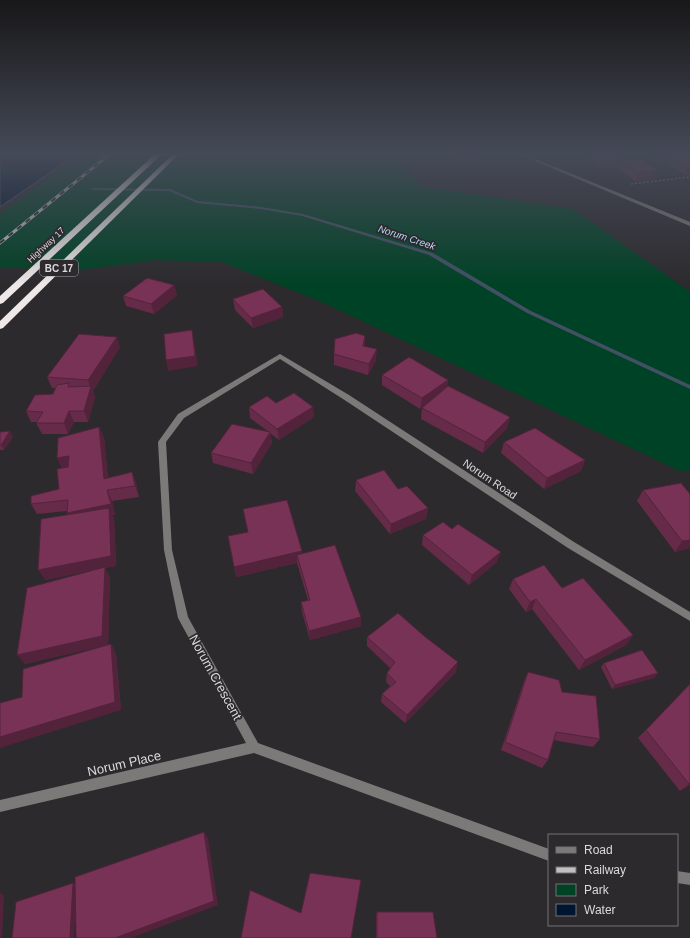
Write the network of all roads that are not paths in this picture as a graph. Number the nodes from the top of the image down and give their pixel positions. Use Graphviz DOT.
graph roads {
  1 [pos="112,198"];
  2 [pos="132,198"];
  3 [pos="628,198"];
  4 [pos="690,224"];
  5 [pos="0,301"];
  6 [pos="0,326"];
  7 [pos="280,356"];
  8 [pos="690,617"];
  9 [pos="254,747"];
  10 [pos="0,806"];
  11 [pos="548,856"];
  12 [pos="678,877"];
  13 [pos="690,878"];
  1 -- 5 [label="highway, Highway 17 / BC 17"];
  2 -- 6 [label="highway, BC 17"];
  3 -- 4 [label="street"];
  7 -- 8 [label="street, Norum Road"];
  7 -- 9 [label="street, Norum Crescent"];
  9 -- 10 [label="street, Norum Place"];
  9 -- 11 [label="street"];
  12 -- 13 [label="street"];
}
